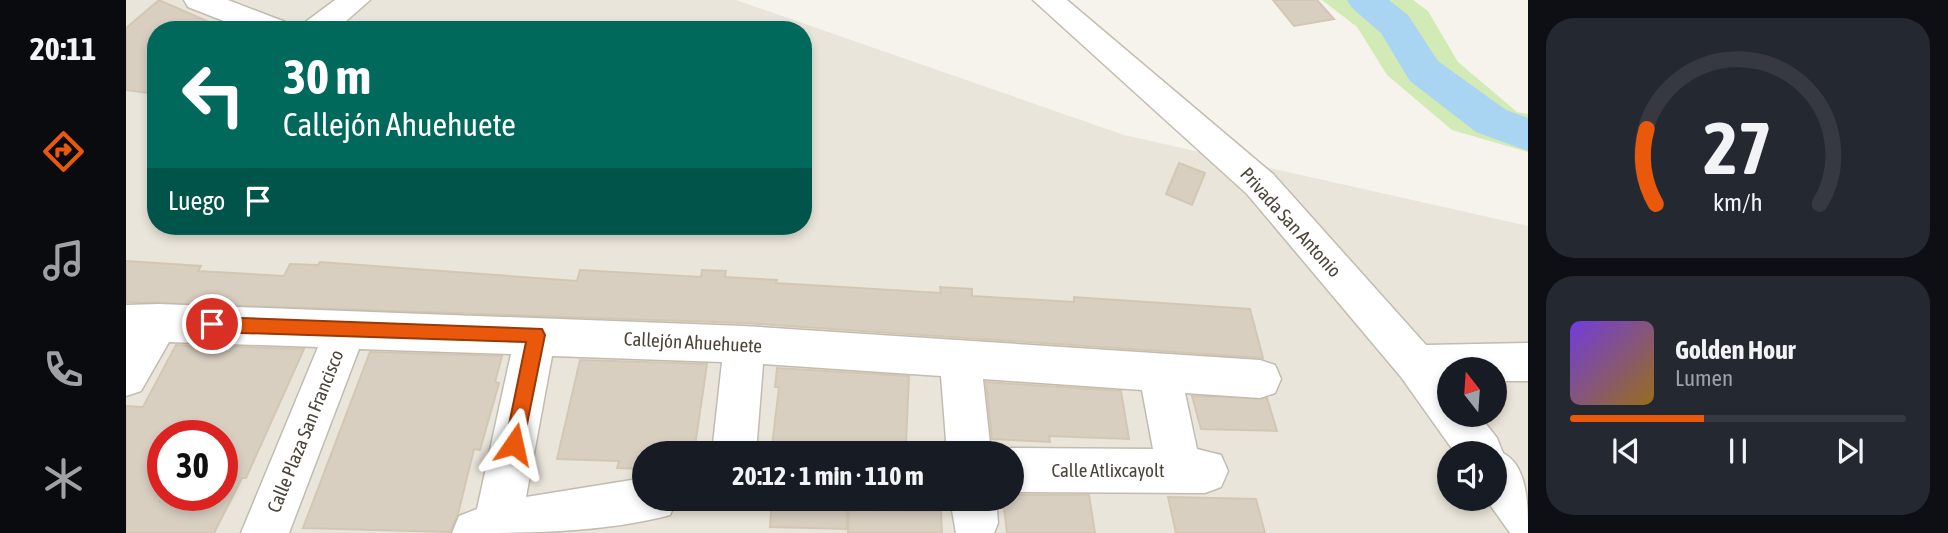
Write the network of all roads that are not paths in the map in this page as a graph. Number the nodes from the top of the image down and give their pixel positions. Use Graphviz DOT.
graph roads {
  1 [pos="199,0"];
  2 [pos="355,0"];
  3 [pos="1048,0"];
  4 [pos="254,21"];
  5 [pos="327,21"];
  6 [pos="142,322"];
  7 [pos="346,329"];
  8 [pos="536,335"];
  9 [pos="744,344"];
  10 [pos="960,359"];
  11 [pos="1528,362"];
  12 [pos="1416,364"];
  13 [pos="1160,373"];
  14 [pos="126,377"];
  15 [pos="1260,379"];
  16 [pos="1437,393"];
  17 [pos="735,441"];
  18 [pos="968,441"];
  19 [pos="1024,470"];
  20 [pos="1507,490"];
  21 [pos="638,512"];
  22 [pos="1528,518"];
  23 [pos="487,529"];
  24 [pos="265,533"];
  1 -- 4 [label="street"];
  2 -- 5 [label="street"];
  3 -- 12 [label="street, Privada San Antonio"];
  6 -- 7 [label="street, Callejón Ahuehuete"];
  6 -- 14 [label="street"];
  7 -- 8 [label="street, Callejón Ahuehuete"];
  7 -- 24 [label="street, Calle Plaza San Francisco"];
  8 -- 9 [label="street, Callejón Ahuehuete"];
  8 -- 23 [label="street"];
  9 -- 10 [label="street, Callejón Ahuehuete"];
  9 -- 17 [label="street"];
  10 -- 13 [label="street, Callejón Ahuehuete"];
  10 -- 18 [label="street"];
  11 -- 12 [label="street"];
  12 -- 16 [label="street, Privada San Antonio"];
  13 -- 15 [label="street, Callejón Ahuehuete"];
  13 -- 19 [label="street, Calle Atlixcayolt"];
  20 -- 22 [label="street"];
  21 -- 23 [label="street"];
}
